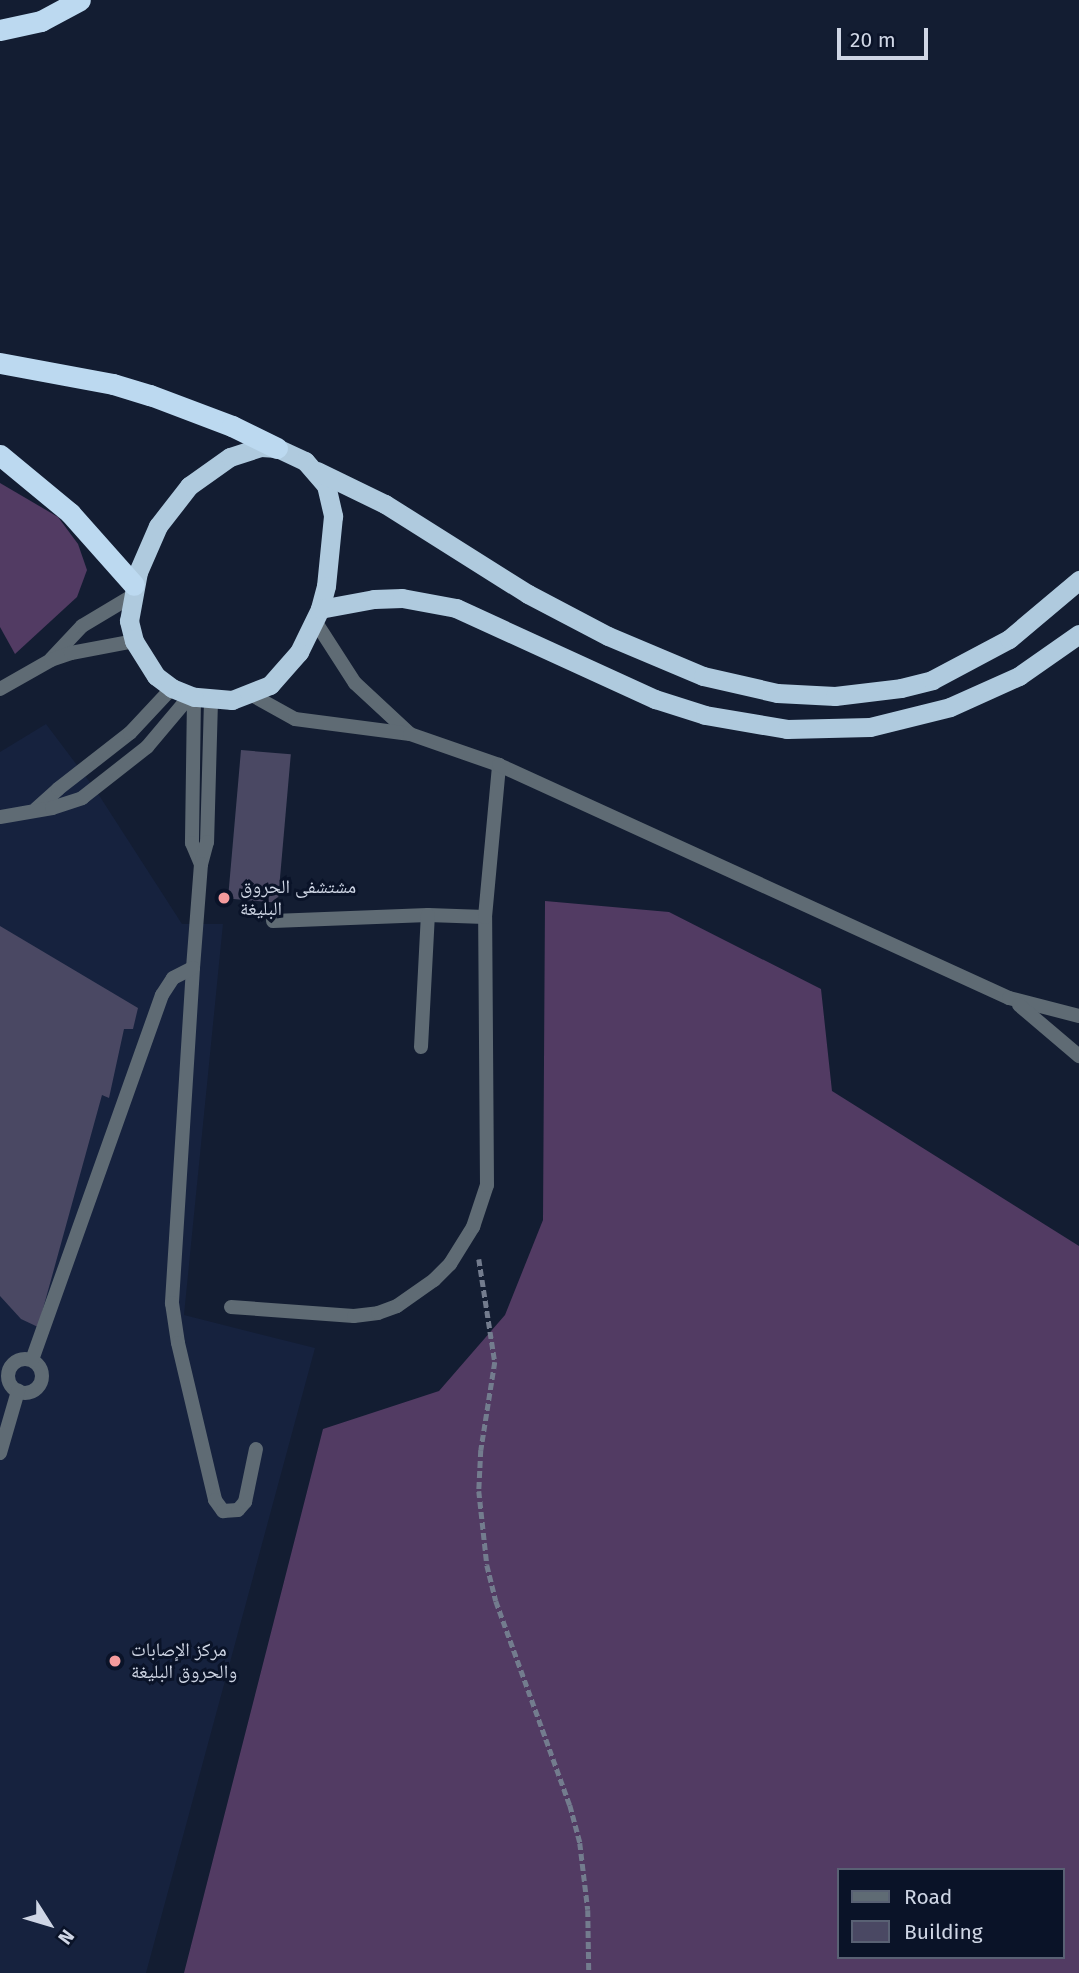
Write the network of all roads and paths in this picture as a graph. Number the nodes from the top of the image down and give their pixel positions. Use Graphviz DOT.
graph roads {
  1 [pos="80,0"];
  2 [pos="0,30"];
  3 [pos="0,363"];
  4 [pos="277,448"];
  5 [pos="0,455"];
  6 [pos="317,471"];
  7 [pos="1079,580"];
  8 [pos="133,591"];
  9 [pos="317,615"];
  10 [pos="1079,634"];
  11 [pos="134,641"];
  12 [pos="51,660"];
  13 [pos="0,689"];
  14 [pos="252,695"];
  15 [pos="192,696"];
  16 [pos="410,734"];
  17 [pos="499,765"];
  18 [pos="36,809"];
  19 [pos="0,817"];
  20 [pos="428,915"];
  21 [pos="485,918"];
  22 [pos="273,921"];
  23 [pos="193,968"];
  24 [pos="1009,998"];
  25 [pos="1079,1016"];
  26 [pos="421,1047"];
  27 [pos="1079,1056"];
  28 [pos="473,1227"];
  29 [pos="231,1307"];
  30 [pos="32,1360"];
  31 [pos="6,1361"];
  32 [pos="18,1391"];
  33 [pos="256,1449"];
  34 [pos="0,1453"];
  35 [pos="589,1973"];
  1 -- 2 [label="highway"];
  3 -- 4 [label="highway"];
  4 -- 6 [label="highway"];
  4 -- 8 [label="highway"];
  5 -- 8 [label="highway"];
  6 -- 7 [label="highway"];
  6 -- 9 [label="highway"];
  8 -- 11 [label="highway"];
  8 -- 12 [label="street"];
  9 -- 10 [label="highway"];
  9 -- 14 [label="highway"];
  9 -- 16 [label="street"];
  11 -- 12 [label="street"];
  11 -- 15 [label="highway"];
  12 -- 13 [label="street"];
  14 -- 15 [label="highway"];
  14 -- 16 [label="street"];
  15 -- 18 [label="street"];
  15 -- 18 [label="street"];
  15 -- 23 [label="street"];
  16 -- 17 [label="street"];
  17 -- 21 [label="street"];
  17 -- 24 [label="street"];
  18 -- 19 [label="street"];
  20 -- 21 [label="street"];
  20 -- 22 [label="street"];
  20 -- 26 [label="street"];
  21 -- 28 [label="street"];
  23 -- 30 [label="street"];
  23 -- 33 [label="street"];
  24 -- 25 [label="street"];
  24 -- 27 [label="street"];
  28 -- 29 [label="street"];
  28 -- 35 [label="path"];
  30 -- 31 [label="street"];
  30 -- 32 [label="street"];
  31 -- 32 [label="street"];
  32 -- 34 [label="street"];
}
